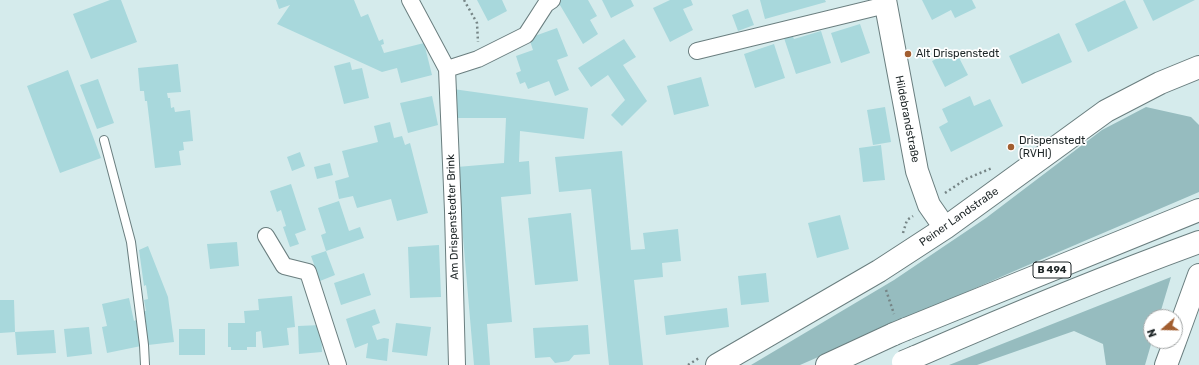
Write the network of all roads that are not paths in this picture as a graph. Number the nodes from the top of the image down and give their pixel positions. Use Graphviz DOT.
graph roads {
  1 [pos="410,0"];
  2 [pos="547,1"];
  3 [pos="885,2"];
  4 [pos="697,51"];
  5 [pos="1199,67"];
  6 [pos="447,69"];
  7 [pos="1199,80"];
  8 [pos="1160,82"];
  9 [pos="104,140"];
  10 [pos="1198,210"];
  11 [pos="945,228"];
  12 [pos="266,236"];
  13 [pos="1192,244"];
  14 [pos="1197,287"];
  15 [pos="1183,321"];
  16 [pos="1172,349"];
  17 [pos="904,362"];
  18 [pos="145,365"];
  19 [pos="338,365"];
  20 [pos="457,365"];
  21 [pos="717,365"];
  22 [pos="827,365"];
  23 [pos="1166,365"];
  1 -- 6 [label="street, Am Drispenstedter Brink"];
  2 -- 6 [label="street"];
  3 -- 4 [label="street, Hildebrandstraße"];
  3 -- 11 [label="main road, Hildebrandstraße"];
  5 -- 8 [label="main road, Peiner Landstraße"];
  6 -- 20 [label="street, Am Drispenstedter Brink"];
  7 -- 8 [label="main road"];
  8 -- 11 [label="main road, Peiner Landstraße"];
  9 -- 18 [label="lane"];
  10 -- 22 [label="main road, B 494"];
  11 -- 21 [label="main road, Peiner Landstraße"];
  12 -- 19 [label="street"];
  13 -- 17 [label="main road, B 494"];
  14 -- 15 [label="main road"];
  16 -- 23 [label="main road"];
}
